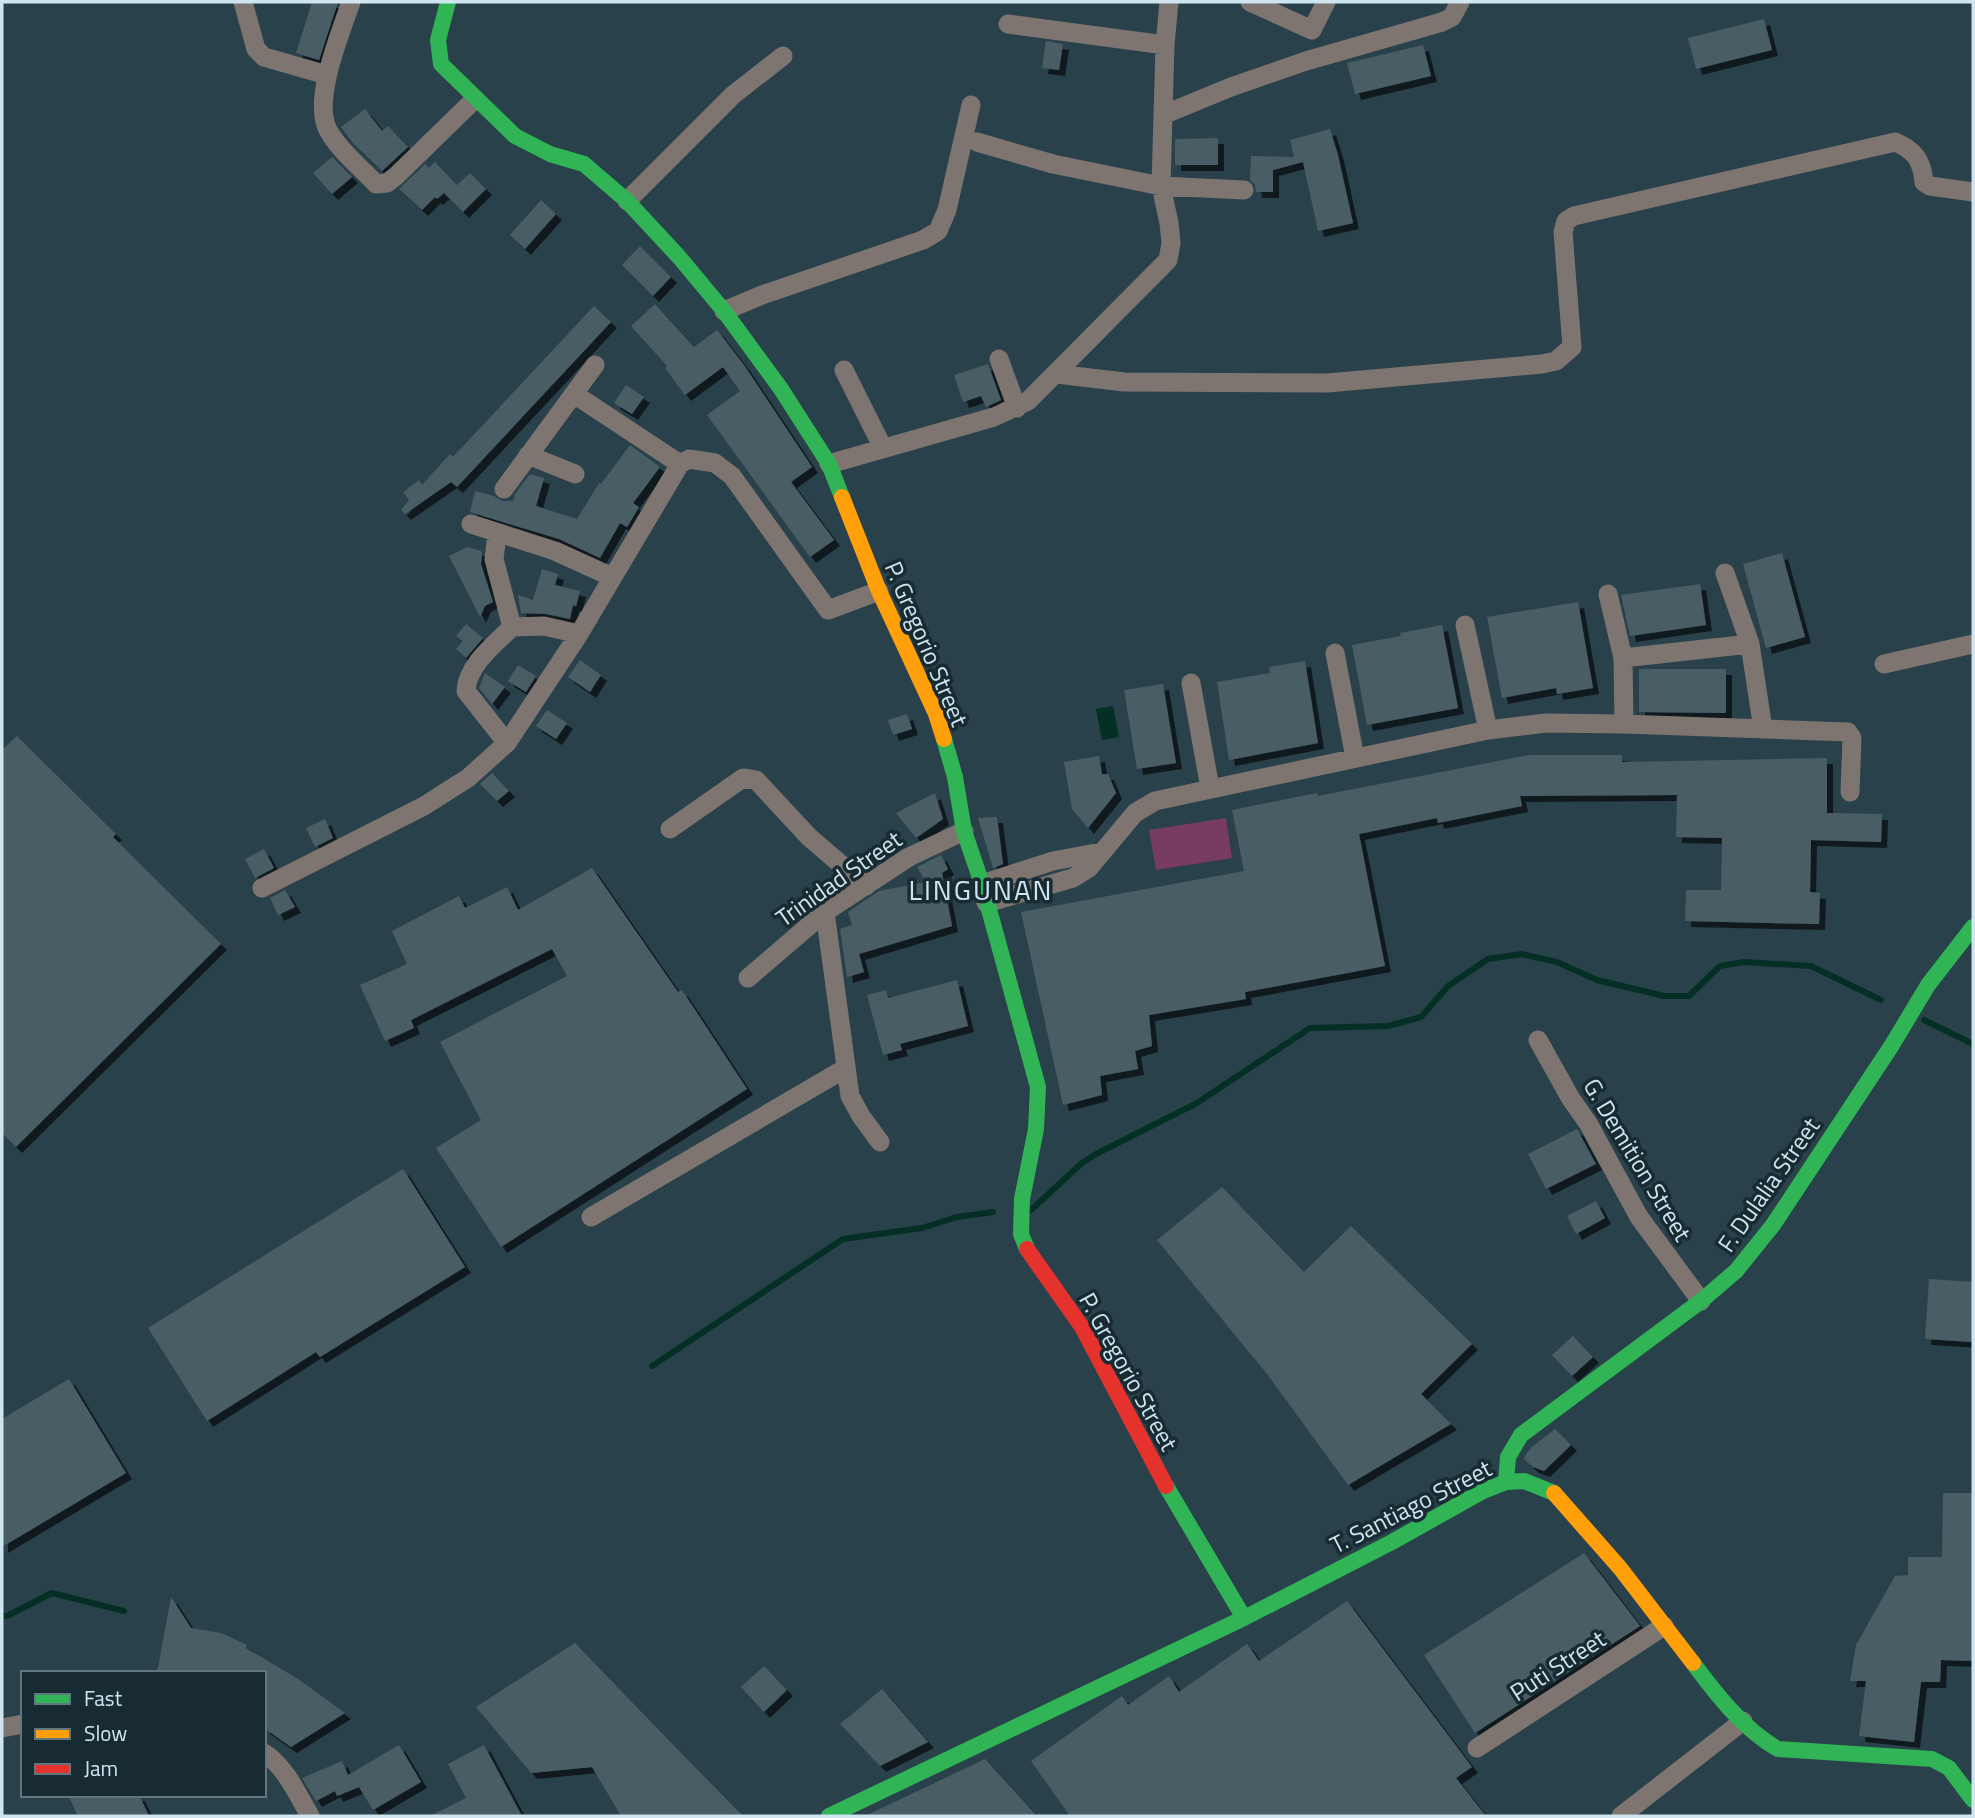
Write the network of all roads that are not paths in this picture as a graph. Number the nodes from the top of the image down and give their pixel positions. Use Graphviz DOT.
graph roads {
  1 [pos="243,2"];
  2 [pos="351,2"];
  3 [pos="448,2"];
  4 [pos="1169,2"];
  5 [pos="1326,2"];
  6 [pos="1460,2"];
  7 [pos="1260,4"];
  8 [pos="1008,24"];
  9 [pos="1312,30"];
  10 [pos="1165,45"];
  11 [pos="783,55"];
  12 [pos="1306,61"];
  13 [pos="327,75"];
  14 [pos="475,99"];
  15 [pos="971,104"];
  16 [pos="1163,115"];
  17 [pos="977,142"];
  18 [pos="1161,186"];
  19 [pos="1244,190"];
  20 [pos="1973,192"];
  21 [pos="627,201"];
  22 [pos="724,311"];
  23 [pos="999,359"];
  24 [pos="595,365"];
  25 [pos="844,370"];
  26 [pos="1057,374"];
  27 [pos="574,394"];
  28 [pos="1017,408"];
  29 [pos="883,448"];
  30 [pos="528,456"];
  31 [pos="680,464"];
  32 [pos="829,464"];
  33 [pos="575,474"];
  34 [pos="503,489"];
  35 [pos="471,524"];
  36 [pos="497,534"];
  37 [pos="1725,573"];
  38 [pos="612,577"];
  39 [pos="879,591"];
  40 [pos="1608,594"];
  41 [pos="1465,625"];
  42 [pos="512,627"];
  43 [pos="579,634"];
  44 [pos="1750,644"];
  45 [pos="1973,645"];
  46 [pos="1335,653"];
  47 [pos="1623,658"];
  48 [pos="1884,664"];
  49 [pos="1191,683"];
  50 [pos="1623,724"];
  51 [pos="1763,729"];
  52 [pos="1488,730"];
  53 [pos="507,743"];
  54 [pos="1355,758"];
  55 [pos="1210,788"];
  56 [pos="1850,792"];
  57 [pos="670,829"];
  58 [pos="964,831"];
  59 [pos="1101,852"];
  60 [pos="1020,871"];
  61 [pos="866,886"];
  62 [pos="262,888"];
  63 [pos="1027,891"];
  64 [pos="984,893"];
  65 [pos="825,912"];
  66 [pos="1973,927"];
  67 [pos="748,978"];
  68 [pos="1538,1040"];
  69 [pos="846,1069"];
  70 [pos="880,1142"];
  71 [pos="591,1217"];
  72 [pos="1701,1301"];
  73 [pos="1506,1482"];
  74 [pos="1244,1618"];
  75 [pos="1664,1626"];
  76 [pos="1743,1721"];
  77 [pos="21,1724"];
  78 [pos="2,1728"];
  79 [pos="1477,1748"];
  80 [pos="266,1754"];
  81 [pos="1973,1800"];
  82 [pos="310,1816"];
  83 [pos="829,1816"];
  84 [pos="1621,1816"];
  1 -- 13 [label="street"];
  2 -- 13 [label="street"];
  3 -- 14 [label="street, P. Gregorio Street"];
  4 -- 10 [label="street"];
  5 -- 9 [label="street"];
  6 -- 12 [label="street"];
  7 -- 9 [label="street"];
  8 -- 10 [label="street"];
  9 -- 12 [label="street"];
  10 -- 16 [label="street"];
  11 -- 21 [label="street"];
  12 -- 16 [label="street"];
  13 -- 14 [label="street"];
  14 -- 21 [label="street, P. Gregorio Street"];
  15 -- 22 [label="street"];
  16 -- 18 [label="street"];
  17 -- 18 [label="street"];
  18 -- 19 [label="street"];
  18 -- 26 [label="street"];
  20 -- 26 [label="street"];
  21 -- 22 [label="street, P. Gregorio Street"];
  22 -- 32 [label="street, P. Gregorio Street"];
  23 -- 28 [label="street"];
  24 -- 27 [label="street"];
  25 -- 29 [label="street"];
  26 -- 28 [label="street"];
  27 -- 30 [label="street"];
  27 -- 31 [label="street"];
  28 -- 29 [label="street"];
  29 -- 32 [label="street"];
  30 -- 33 [label="street"];
  30 -- 34 [label="street"];
  31 -- 38 [label="street"];
  31 -- 39 [label="street"];
  32 -- 39 [label="street, P. Gregorio Street"];
  35 -- 36 [label="street"];
  36 -- 38 [label="street"];
  36 -- 42 [label="street"];
  37 -- 44 [label="street"];
  38 -- 43 [label="street"];
  39 -- 58 [label="street, P. Gregorio Street"];
  40 -- 47 [label="street"];
  41 -- 52 [label="street"];
  42 -- 43 [label="street"];
  42 -- 53 [label="street"];
  43 -- 53 [label="street"];
  44 -- 47 [label="street"];
  44 -- 51 [label="street"];
  45 -- 48 [label="street"];
  46 -- 54 [label="street"];
  47 -- 50 [label="street"];
  49 -- 55 [label="street"];
  50 -- 51 [label="street"];
  50 -- 52 [label="street"];
  51 -- 56 [label="street"];
  52 -- 54 [label="street"];
  53 -- 62 [label="street"];
  54 -- 55 [label="street"];
  55 -- 59 [label="street"];
  57 -- 61 [label="street"];
  58 -- 61 [label="street, Trinidad Street"];
  58 -- 64 [label="street, P. Gregorio Street"];
  59 -- 60 [label="street"];
  59 -- 63 [label="street"];
  60 -- 63 [label="street"];
  60 -- 64 [label="street"];
  61 -- 65 [label="street, Trinidad Street"];
  63 -- 64 [label="street"];
  64 -- 74 [label="street, P. Gregorio Street"];
  65 -- 67 [label="street, Trinidad Street"];
  65 -- 69 [label="street"];
  66 -- 72 [label="street, F. Dulalia Street"];
  68 -- 72 [label="street, G. Demition Street"];
  69 -- 70 [label="street"];
  69 -- 71 [label="street"];
  72 -- 73 [label="street, F. Dulalia Street"];
  73 -- 74 [label="street, T. Santiago Street"];
  73 -- 75 [label="street, T. Santiago Street"];
  74 -- 83 [label="street, T. Santiago Street"];
  75 -- 76 [label="street, T. Santiago Street"];
  75 -- 79 [label="street, Puti Street"];
  76 -- 81 [label="street, T. Santiago Street"];
  76 -- 84 [label="street"];
  77 -- 78 [label="street"];
  80 -- 82 [label="street"];
}
